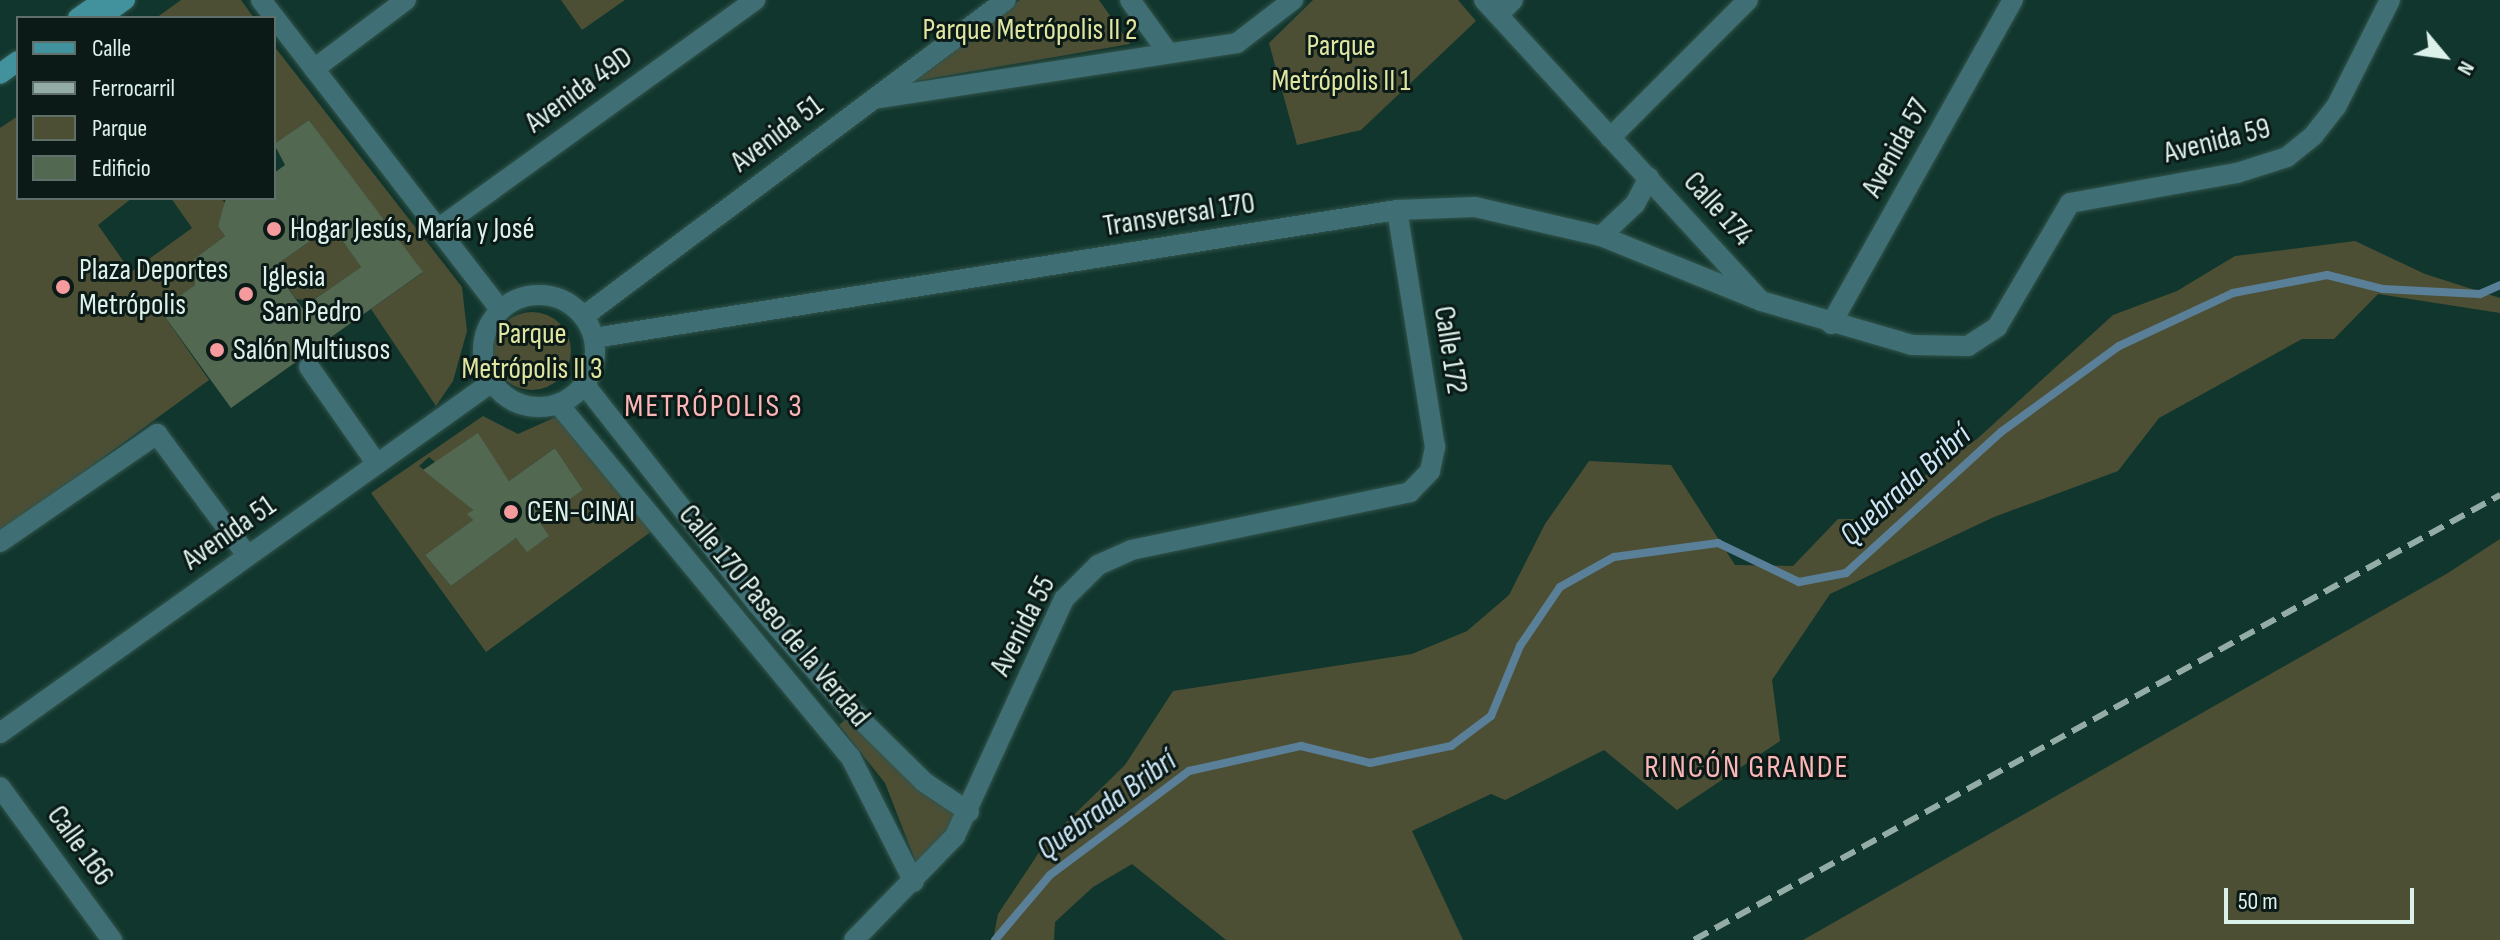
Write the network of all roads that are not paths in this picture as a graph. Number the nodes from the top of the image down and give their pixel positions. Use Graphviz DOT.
graph roads {
  1 [pos="104,0"];
  2 [pos="125,0"];
  3 [pos="261,0"];
  4 [pos="406,0"];
  5 [pos="755,0"];
  6 [pos="1006,0"];
  7 [pos="1130,0"];
  8 [pos="1293,0"];
  9 [pos="1513,0"];
  10 [pos="1748,0"];
  11 [pos="2013,0"];
  12 [pos="2390,0"];
  13 [pos="1491,7"];
  14 [pos="81,16"];
  15 [pos="103,16"];
  16 [pos="273,16"];
  17 [pos="276,20"];
  18 [pos="1166,50"];
  19 [pos="314,69"];
  20 [pos="875,98"];
  21 [pos="1610,138"];
  22 [pos="1649,178"];
  23 [pos="1397,210"];
  24 [pos="439,228"];
  25 [pos="1601,236"];
  26 [pos="1761,301"];
  27 [pos="500,309"];
  28 [pos="584,316"];
  29 [pos="1831,324"];
  30 [pos="594,338"];
  31 [pos="1968,346"];
  32 [pos="309,367"];
  33 [pos="492,382"];
  34 [pos="584,384"];
  35 [pos="560,406"];
  36 [pos="377,464"];
  37 [pos="1410,492"];
  38 [pos="0,542"];
  39 [pos="247,555"];
  40 [pos="0,733"];
  41 [pos="0,787"];
  42 [pos="969,812"];
  43 [pos="914,882"];
  44 [pos="112,940"];
  45 [pos="854,940"];
  1 -- 14 [label="main road"];
  2 -- 15 [label="main road"];
  3 -- 16 [label="street"];
  4 -- 19 [label="street"];
  5 -- 24 [label="street, Avenida 49D"];
  6 -- 20 [label="street, Avenida 51"];
  7 -- 18 [label="street"];
  8 -- 18 [label="street"];
  9 -- 13 [label="street"];
  10 -- 21 [label="street"];
  11 -- 29 [label="street, Avenida 57"];
  12 -- 31 [label="street, Avenida 59"];
  13 -- 21 [label="street, Calle 174"];
  17 -- 19 [label="street"];
  18 -- 20 [label="street"];
  19 -- 24 [label="street"];
  20 -- 28 [label="street, Avenida 51"];
  21 -- 22 [label="street, Calle 174"];
  22 -- 25 [label="street"];
  22 -- 26 [label="street, Calle 174"];
  23 -- 25 [label="street, Transversal 170"];
  23 -- 30 [label="street, Transversal 170"];
  23 -- 37 [label="street, Calle 172"];
  24 -- 27 [label="street"];
  25 -- 26 [label="street, Transversal 170"];
  26 -- 29 [label="street, Calle 174"];
  27 -- 28 [label="street"];
  27 -- 33 [label="street"];
  28 -- 30 [label="street"];
  29 -- 31 [label="street, Calle 174"];
  30 -- 34 [label="street"];
  32 -- 36 [label="street"];
  33 -- 35 [label="street"];
  33 -- 36 [label="street, Avenida 51"];
  34 -- 35 [label="street"];
  34 -- 42 [label="street, Calle 170 Paseo de la Verdad"];
  35 -- 43 [label="street, Calle 170 Paseo de la Verdad"];
  36 -- 39 [label="street, Avenida 51"];
  37 -- 42 [label="street, Avenida 55"];
  38 -- 39 [label="street"];
  39 -- 40 [label="street, Avenida 51"];
  41 -- 44 [label="street, Calle 166"];
  42 -- 43 [label="street, Avenida 55"];
  43 -- 45 [label="street, Avenida 55"];
}
